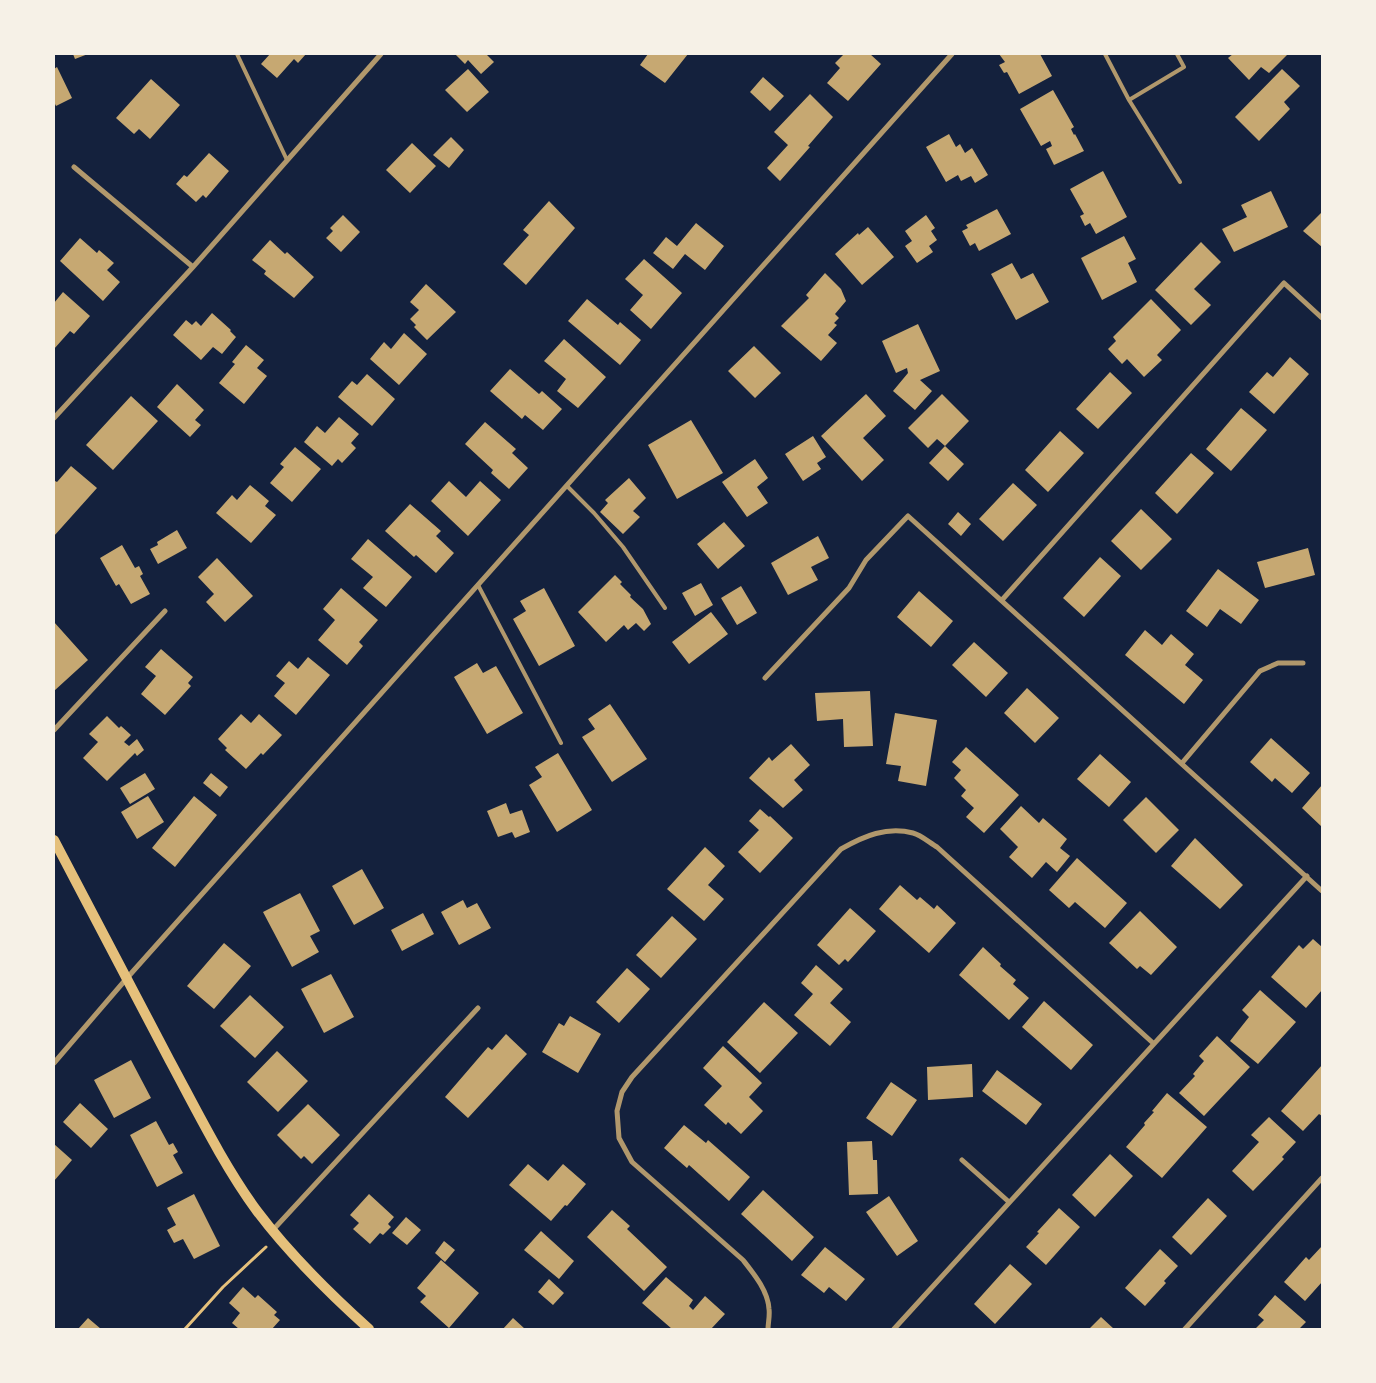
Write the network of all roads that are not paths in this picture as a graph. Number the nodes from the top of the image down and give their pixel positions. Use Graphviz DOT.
graph roads {
  1 [pos="237,54"];
  2 [pos="381,54"];
  3 [pos="952,54"];
  4 [pos="1106,54"];
  5 [pos="1177,54"];
  6 [pos="1129,100"];
  7 [pos="287,160"];
  8 [pos="74,167"];
  9 [pos="1180,182"];
  10 [pos="193,267"];
  11 [pos="1322,318"];
  12 [pos="54,418"];
  13 [pos="567,486"];
  14 [pos="478,585"];
  15 [pos="1002,600"];
  16 [pos="665,608"];
  17 [pos="166,611"];
  18 [pos="1303,663"];
  19 [pos="765,678"];
  20 [pos="54,730"];
  21 [pos="561,743"];
  22 [pos="1182,763"];
  23 [pos="54,840"];
  24 [pos="1307,876"];
  25 [pos="1322,891"];
  26 [pos="127,978"];
  27 [pos="478,1008"];
  28 [pos="1153,1043"];
  29 [pos="54,1063"];
  30 [pos="962,1160"];
  31 [pos="1322,1178"];
  32 [pos="1009,1202"];
  33 [pos="275,1234"];
  34 [pos="369,1329"];
  35 [pos="768,1329"];
  36 [pos="894,1329"];
  37 [pos="1185,1329"];
  1 -- 7 [label="lane"];
  2 -- 7 [label="street"];
  3 -- 13 [label="street"];
  4 -- 6 [label="lane"];
  5 -- 6 [label="lane"];
  6 -- 9 [label="lane"];
  7 -- 10 [label="street"];
  8 -- 10 [label="street"];
  10 -- 12 [label="street"];
  11 -- 15 [label="street"];
  13 -- 14 [label="street"];
  13 -- 16 [label="lane"];
  14 -- 21 [label="lane"];
  14 -- 26 [label="street"];
  15 -- 19 [label="street"];
  15 -- 22 [label="street"];
  17 -- 20 [label="street"];
  18 -- 22 [label="street"];
  22 -- 24 [label="street"];
  23 -- 26 [label="main road"];
  24 -- 25 [label="street"];
  24 -- 28 [label="street"];
  26 -- 29 [label="street"];
  26 -- 33 [label="main road"];
  27 -- 33 [label="street"];
  28 -- 32 [label="street"];
  28 -- 35 [label="street"];
  30 -- 32 [label="street"];
  31 -- 37 [label="street"];
  32 -- 36 [label="street"];
  33 -- 34 [label="main road"];
}
